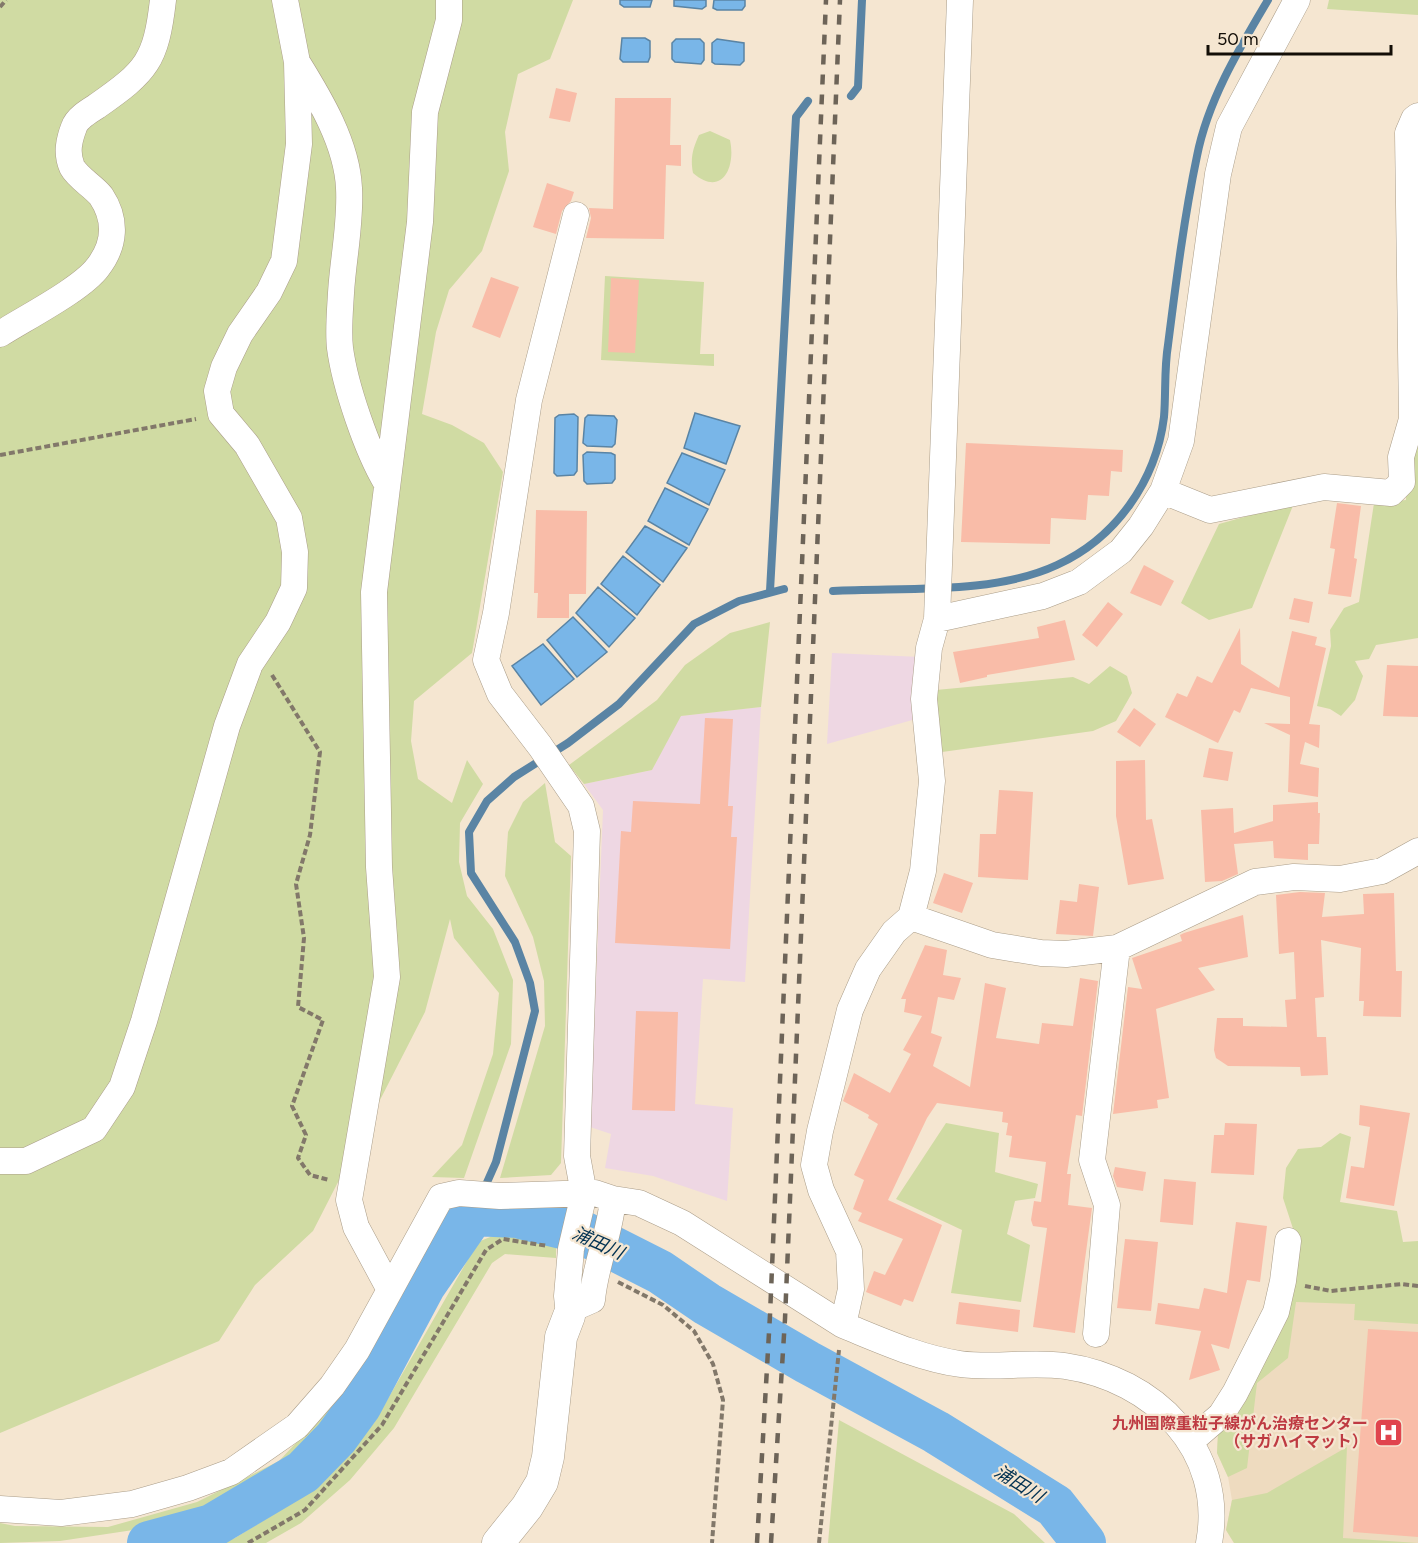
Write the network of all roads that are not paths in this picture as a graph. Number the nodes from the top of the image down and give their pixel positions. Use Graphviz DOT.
graph roads {
  1 [pos="163,0"];
  2 [pos="285,0"];
  3 [pos="449,0"];
  4 [pos="960,0"];
  5 [pos="1297,0"];
  6 [pos="297,62"];
  7 [pos="1418,116"];
  8 [pos="576,215"];
  9 [pos="0,334"];
  10 [pos="1415,418"];
  11 [pos="386,482"];
  12 [pos="1163,491"];
  13 [pos="937,612"];
  14 [pos="1418,851"];
  15 [pos="911,917"];
  16 [pos="1118,948"];
  17 [pos="0,1161"];
  18 [pos="613,1199"];
  19 [pos="581,1205"];
  20 [pos="1288,1241"];
  21 [pos="390,1290"];
  22 [pos="570,1316"];
  23 [pos="843,1326"];
  24 [pos="1095,1334"];
  25 [pos="1191,1440"];
  26 [pos="0,1509"];
  27 [pos="498,1543"];
  28 [pos="1209,1543"];
  1 -- 9 [label="street"];
  2 -- 6 [label="street"];
  3 -- 11 [label="street"];
  4 -- 13 [label="street"];
  5 -- 12 [label="street"];
  6 -- 11 [label="street"];
  6 -- 17 [label="street"];
  7 -- 10 [label="street"];
  8 -- 19 [label="street"];
  10 -- 12 [label="street"];
  11 -- 21 [label="street"];
  12 -- 13 [label="street"];
  13 -- 15 [label="street"];
  14 -- 16 [label="street"];
  15 -- 16 [label="street"];
  15 -- 23 [label="street"];
  16 -- 24 [label="street"];
  18 -- 19 [label="street"];
  18 -- 22 [label="street"];
  18 -- 23 [label="street"];
  19 -- 21 [label="street"];
  19 -- 22 [label="street"];
  20 -- 25 [label="street"];
  21 -- 26 [label="street"];
  22 -- 27 [label="street"];
  23 -- 25 [label="street"];
  25 -- 28 [label="street"];
}
